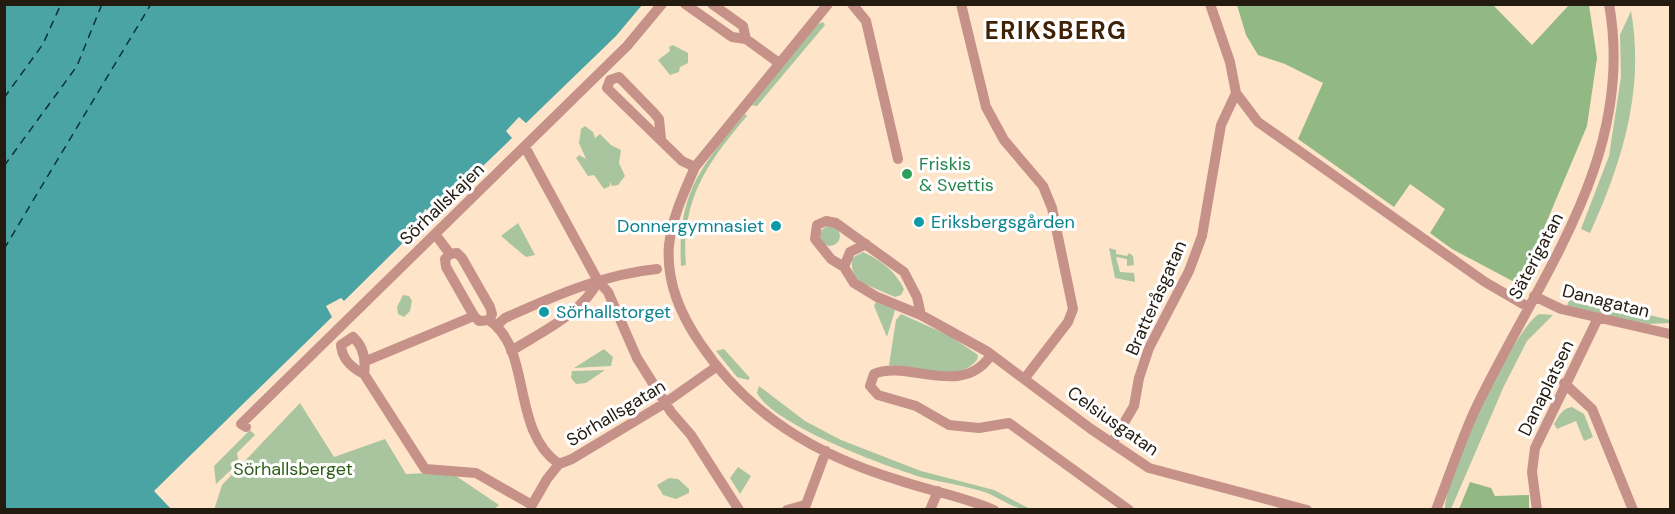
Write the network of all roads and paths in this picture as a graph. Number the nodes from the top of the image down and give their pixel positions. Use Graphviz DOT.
graph roads {
  1 [pos="662,4"];
  2 [pos="685,4"];
  3 [pos="712,4"];
  4 [pos="828,4"];
  5 [pos="852,4"];
  6 [pos="961,4"];
  7 [pos="1210,4"];
  8 [pos="1609,4"];
  9 [pos="746,39"];
  10 [pos="779,63"];
  11 [pos="606,76"];
  12 [pos="1236,93"];
  13 [pos="661,139"];
  14 [pos="525,147"];
  15 [pos="898,159"];
  16 [pos="695,168"];
  17 [pos="435,234"];
  18 [pos="867,244"];
  19 [pos="450,254"];
  20 [pos="844,267"];
  21 [pos="657,269"];
  22 [pos="598,281"];
  23 [pos="1534,296"];
  24 [pos="1528,307"];
  25 [pos="921,315"];
  26 [pos="474,316"];
  27 [pos="1598,318"];
  28 [pos="493,322"];
  29 [pos="1671,334"];
  30 [pos="333,335"];
  31 [pos="341,345"];
  32 [pos="511,351"];
  33 [pos="991,354"];
  34 [pos="366,361"];
  35 [pos="716,367"];
  36 [pos="364,374"];
  37 [pos="1025,378"];
  38 [pos="1564,383"];
  39 [pos="666,404"];
  40 [pos="244,425"];
  41 [pos="1112,443"];
  42 [pos="826,451"];
  43 [pos="559,464"];
  44 [pos="938,490"];
  45 [pos="805,507"];
  46 [pos="739,510"];
  47 [pos="787,510"];
  48 [pos="930,510"];
  49 [pos="994,510"];
  50 [pos="1129,510"];
  51 [pos="1306,510"];
  52 [pos="1437,510"];
  53 [pos="1537,510"];
  54 [pos="1633,510"];
  1 -- 11 [label="street, Sörhallskajen"];
  2 -- 9 [label="street"];
  3 -- 9 [label="street"];
  4 -- 10 [label="street"];
  5 -- 15 [label="street"];
  6 -- 37 [label="street"];
  7 -- 12 [label="street"];
  8 -- 23 [label="street, Säterigatan"];
  9 -- 10 [label="street"];
  10 -- 16 [label="street"];
  11 -- 13 [label="street"];
  11 -- 13 [label="street"];
  11 -- 14 [label="street, Sörhallskajen"];
  12 -- 24 [label="street"];
  12 -- 41 [label="street, Bratteråsgatan"];
  13 -- 16 [label="street"];
  14 -- 17 [label="street, Sörhallskajen"];
  14 -- 22 [label="street"];
  16 -- 35 [label="street"];
  17 -- 19 [label="street, Sörhallsgatan"];
  17 -- 30 [label="street, Sörhallskajen"];
  18 -- 20 [label="street"];
  18 -- 20 [label="street, Celsiusgatan"];
  18 -- 25 [label="street, Celsiusgatan"];
  19 -- 26 [label="street, Sörhallsgatan"];
  19 -- 28 [label="street, Sörhallsgatan"];
  20 -- 25 [label="street, Celsiusgatan"];
  21 -- 22 [label="street"];
  22 -- 28 [label="street"];
  22 -- 32 [label="street"];
  22 -- 39 [label="street"];
  23 -- 24 [label="street, Säterigatan"];
  23 -- 27 [label="street, Danagatan"];
  24 -- 52 [label="street, Säterigatan"];
  25 -- 33 [label="street, Celsiusgatan"];
  26 -- 28 [label="street"];
  26 -- 34 [label="street"];
  27 -- 29 [label="street, Danagatan"];
  27 -- 38 [label="street, Danaplatsen"];
  28 -- 32 [label="street, Sörhallsgatan"];
  30 -- 31 [label="street"];
  30 -- 40 [label="street, Sörhallskajen"];
  31 -- 34 [label="street"];
  31 -- 36 [label="street"];
  32 -- 43 [label="street, Sörhallsgatan"];
  33 -- 37 [label="street, Celsiusgatan"];
  33 -- 50 [label="street"];
  34 -- 36 [label="street"];
  35 -- 39 [label="street, Sörhallsgatan"];
  35 -- 42 [label="street"];
  36 -- 43 [label="street"];
  37 -- 41 [label="street, Celsiusgatan"];
  38 -- 53 [label="street, Danaplatsen"];
  38 -- 54 [label="street"];
  39 -- 43 [label="street, Sörhallsgatan"];
  39 -- 46 [label="street"];
  41 -- 51 [label="street, Celsiusgatan"];
  42 -- 44 [label="street"];
  42 -- 45 [label="street"];
  44 -- 48 [label="street"];
  44 -- 49 [label="street"];
  45 -- 47 [label="street"];
}
